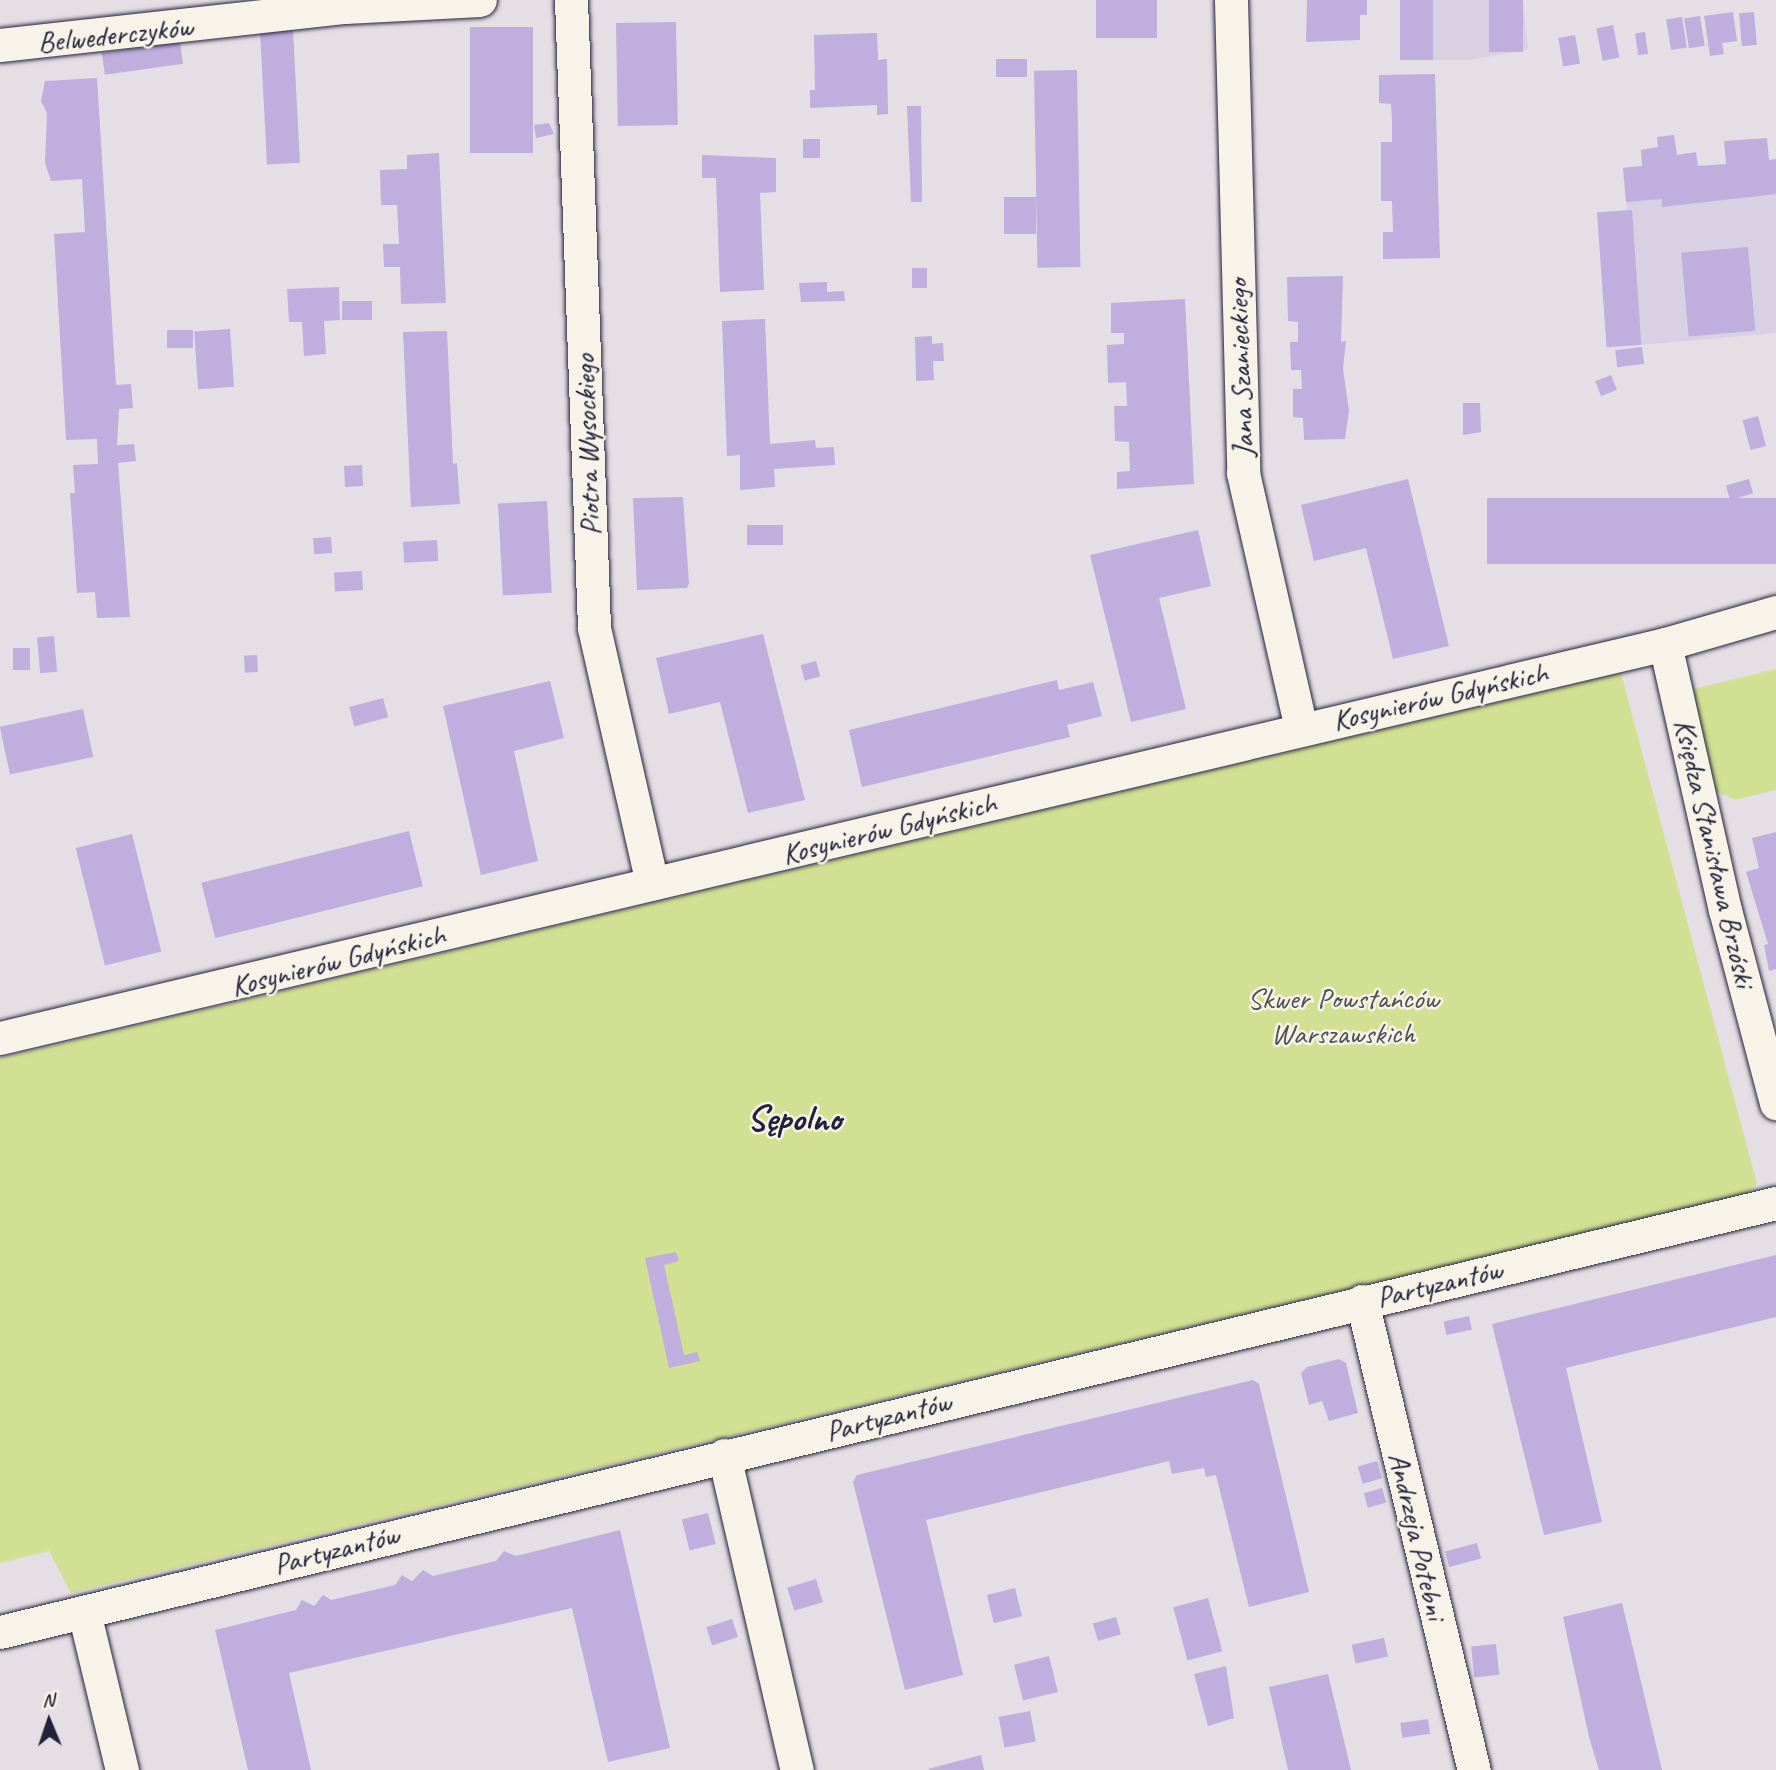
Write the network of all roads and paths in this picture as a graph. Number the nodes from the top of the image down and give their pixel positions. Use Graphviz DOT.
graph roads {
  1 [pos="480,0"];
  2 [pos="571,0"];
  3 [pos="1231,0"];
  4 [pos="0,45"];
  5 [pos="1776,612"];
  6 [pos="1665,644"];
  7 [pos="1301,729"];
  8 [pos="652,884"];
  9 [pos="0,1038"];
  10 [pos="1776,1103"];
  11 [pos="1776,1203"];
  12 [pos="1362,1301"];
  13 [pos="724,1455"];
  14 [pos="84,1612"];
  15 [pos="0,1632"];
  16 [pos="122,1770"];
  17 [pos="797,1770"];
  18 [pos="1474,1770"];
  1 -- 4 [label="street, Belwederczyków"];
  2 -- 8 [label="street, Piotra Wysockiego"];
  3 -- 7 [label="street, Jana Szanieckiego"];
  5 -- 6 [label="street, Kosynierów Gdyńskich"];
  6 -- 7 [label="street, Kosynierów Gdyńskich"];
  6 -- 10 [label="street, Księdza Stanisława Brzóski"];
  7 -- 8 [label="street, Kosynierów Gdyńskich"];
  8 -- 9 [label="street, Kosynierów Gdyńskich"];
  11 -- 12 [label="street, Partyzantów"];
  12 -- 13 [label="street, Partyzantów"];
  12 -- 18 [label="street, Andrzeja Potebni"];
  13 -- 14 [label="street, Partyzantów"];
  13 -- 17 [label="street"];
  14 -- 15 [label="street, Partyzantów"];
  14 -- 16 [label="street"];
}
